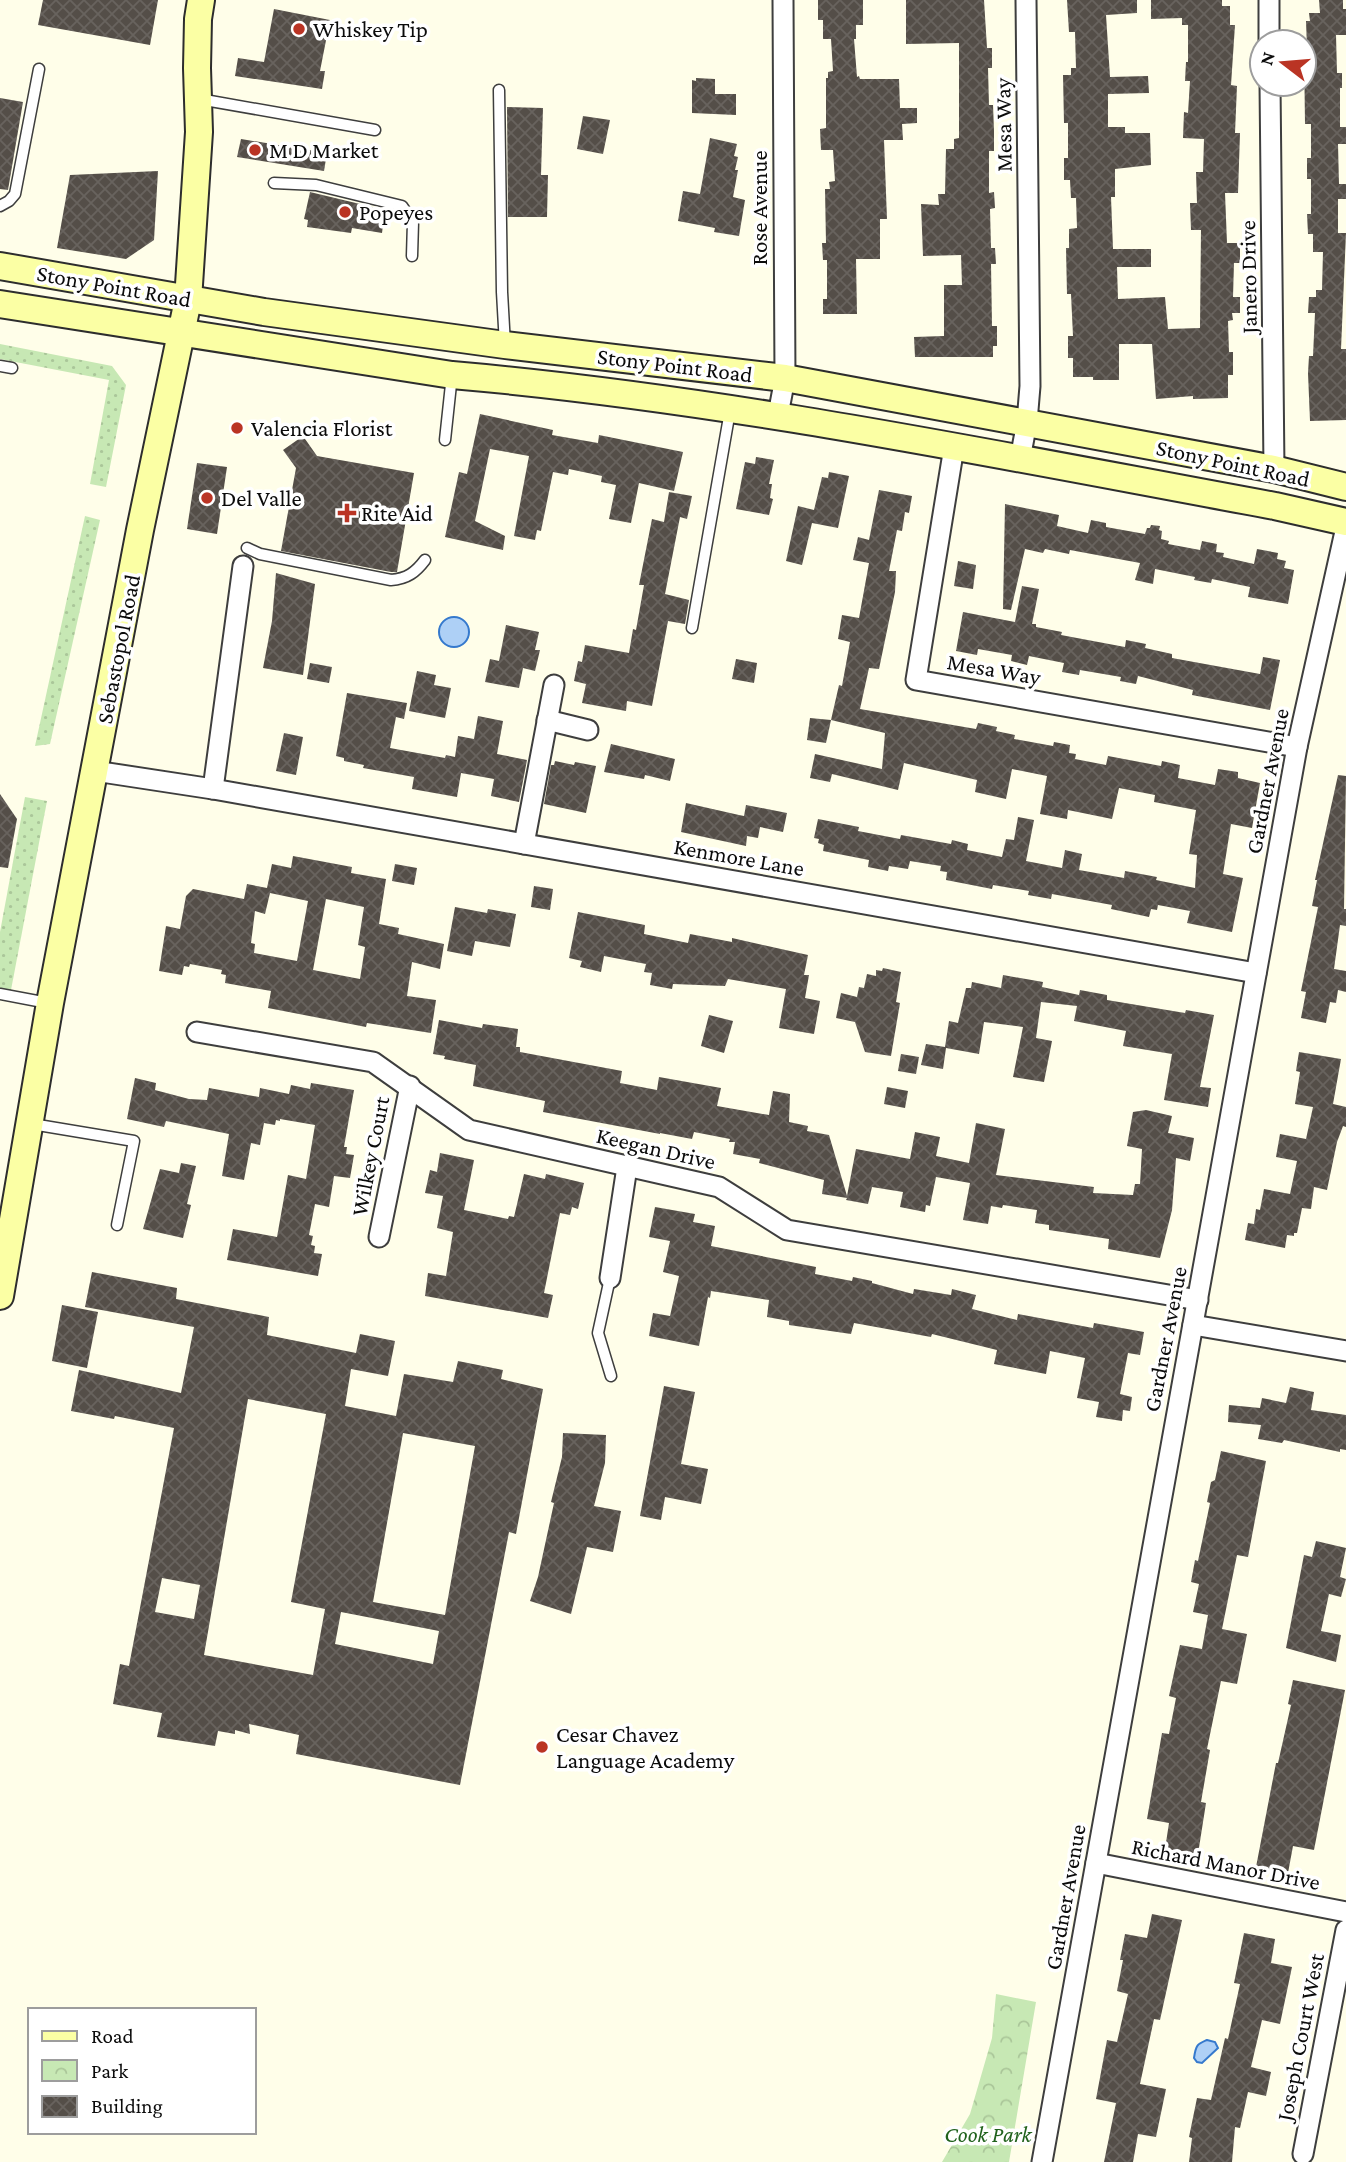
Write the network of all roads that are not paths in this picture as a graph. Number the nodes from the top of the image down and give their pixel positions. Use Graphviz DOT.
graph roads {
  1 [pos="201,0"];
  2 [pos="783,0"];
  3 [pos="1026,0"];
  4 [pos="1269,0"];
  5 [pos="1269,28"];
  6 [pos="39,69"];
  7 [pos="499,90"];
  8 [pos="1270,98"];
  9 [pos="198,99"];
  10 [pos="376,130"];
  11 [pos="274,183"];
  12 [pos="0,206"];
  13 [pos="412,256"];
  14 [pos="0,266"];
  15 [pos="188,300"];
  16 [pos="0,304"];
  17 [pos="182,333"];
  18 [pos="505,345"];
  19 [pos="554,351"];
  20 [pos="0,366"];
  21 [pos="12,368"];
  22 [pos="452,375"];
  23 [pos="785,378"];
  24 [pos="730,408"];
  25 [pos="778,415"];
  26 [pos="1027,422"];
  27 [pos="445,440"];
  28 [pos="954,447"];
  29 [pos="1020,459"];
  30 [pos="1274,469"];
  31 [pos="1346,487"];
  32 [pos="1346,524"];
  33 [pos="245,557"];
  34 [pos="425,560"];
  35 [pos="692,628"];
  36 [pos="554,685"];
  37 [pos="547,720"];
  38 [pos="588,730"];
  39 [pos="1297,747"];
  40 [pos="95,771"];
  41 [pos="213,789"];
  42 [pos="524,844"];
  43 [pos="1256,973"];
  44 [pos="0,994"];
  45 [pos="50,1003"];
  46 [pos="197,1032"];
  47 [pos="410,1086"];
  48 [pos="28,1123"];
  49 [pos="626,1167"];
  50 [pos="6,1218"];
  51 [pos="117,1225"];
  52 [pos="379,1237"];
  53 [pos="610,1278"];
  54 [pos="0,1296"];
  55 [pos="1198,1300"];
  56 [pos="1193,1325"];
  57 [pos="1346,1351"];
  58 [pos="611,1376"];
  59 [pos="1096,1863"];
  60 [pos="1346,1912"];
  61 [pos="1346,1930"];
  62 [pos="1303,2154"];
  63 [pos="1042,2162"];
  1 -- 9 [label="main road, Sebastopol Road"];
  2 -- 23 [label="street, Rose Avenue"];
  3 -- 26 [label="street, Mesa Way"];
  4 -- 5 [label="street"];
  6 -- 12 [label="lane"];
  7 -- 18 [label="lane"];
  8 -- 30 [label="street, Janero Drive"];
  9 -- 10 [label="lane"];
  9 -- 15 [label="main road, Sebastopol Road"];
  11 -- 13 [label="lane"];
  14 -- 15 [label="main road, Stony Point Road"];
  15 -- 17 [label="main road, Sebastopol Road"];
  15 -- 18 [label="main road, Stony Point Road"];
  16 -- 17 [label="main road, Stony Point Road"];
  17 -- 22 [label="main road, Stony Point Road"];
  17 -- 40 [label="main road, Sebastopol Road"];
  18 -- 19 [label="main road, Stony Point Road"];
  19 -- 22 [label="main road"];
  19 -- 23 [label="main road, Stony Point Road"];
  20 -- 21 [label="lane"];
  22 -- 24 [label="main road, Stony Point Road"];
  22 -- 27 [label="lane"];
  23 -- 25 [label="street, Rose Avenue"];
  23 -- 26 [label="main road, Stony Point Road"];
  24 -- 25 [label="main road, Stony Point Road"];
  24 -- 35 [label="lane"];
  25 -- 28 [label="main road, Stony Point Road"];
  26 -- 29 [label="street, Mesa Way"];
  26 -- 30 [label="main road, Stony Point Road"];
  28 -- 29 [label="main road, Stony Point Road"];
  28 -- 39 [label="street, Mesa Way"];
  29 -- 32 [label="main road, Stony Point Road"];
  30 -- 31 [label="main road, Stony Point Road"];
  32 -- 39 [label="street, Gardner Avenue"];
  33 -- 34 [label="lane"];
  33 -- 41 [label="street"];
  36 -- 37 [label="street"];
  37 -- 38 [label="street"];
  37 -- 42 [label="street"];
  39 -- 43 [label="street, Gardner Avenue"];
  40 -- 41 [label="street, Kenmore Lane"];
  40 -- 45 [label="main road, Sebastopol Road"];
  41 -- 42 [label="street, Kenmore Lane"];
  42 -- 43 [label="street, Kenmore Lane"];
  43 -- 55 [label="street, Gardner Avenue"];
  44 -- 45 [label="lane"];
  45 -- 48 [label="main road, Sebastopol Road"];
  46 -- 47 [label="street, Keegan Drive"];
  47 -- 49 [label="street, Keegan Drive"];
  47 -- 52 [label="street, Wilkey Court"];
  48 -- 50 [label="main road, Sebastopol Road"];
  48 -- 51 [label="lane"];
  49 -- 53 [label="street"];
  49 -- 55 [label="street, Keegan Drive"];
  50 -- 54 [label="main road, Sebastopol Road"];
  53 -- 58 [label="lane"];
  55 -- 56 [label="street, Gardner Avenue"];
  56 -- 57 [label="street"];
  56 -- 59 [label="street, Gardner Avenue"];
  59 -- 60 [label="street, Richard Manor Drive"];
  59 -- 63 [label="street, Gardner Avenue"];
  61 -- 62 [label="street, Joseph Court West"];
}
